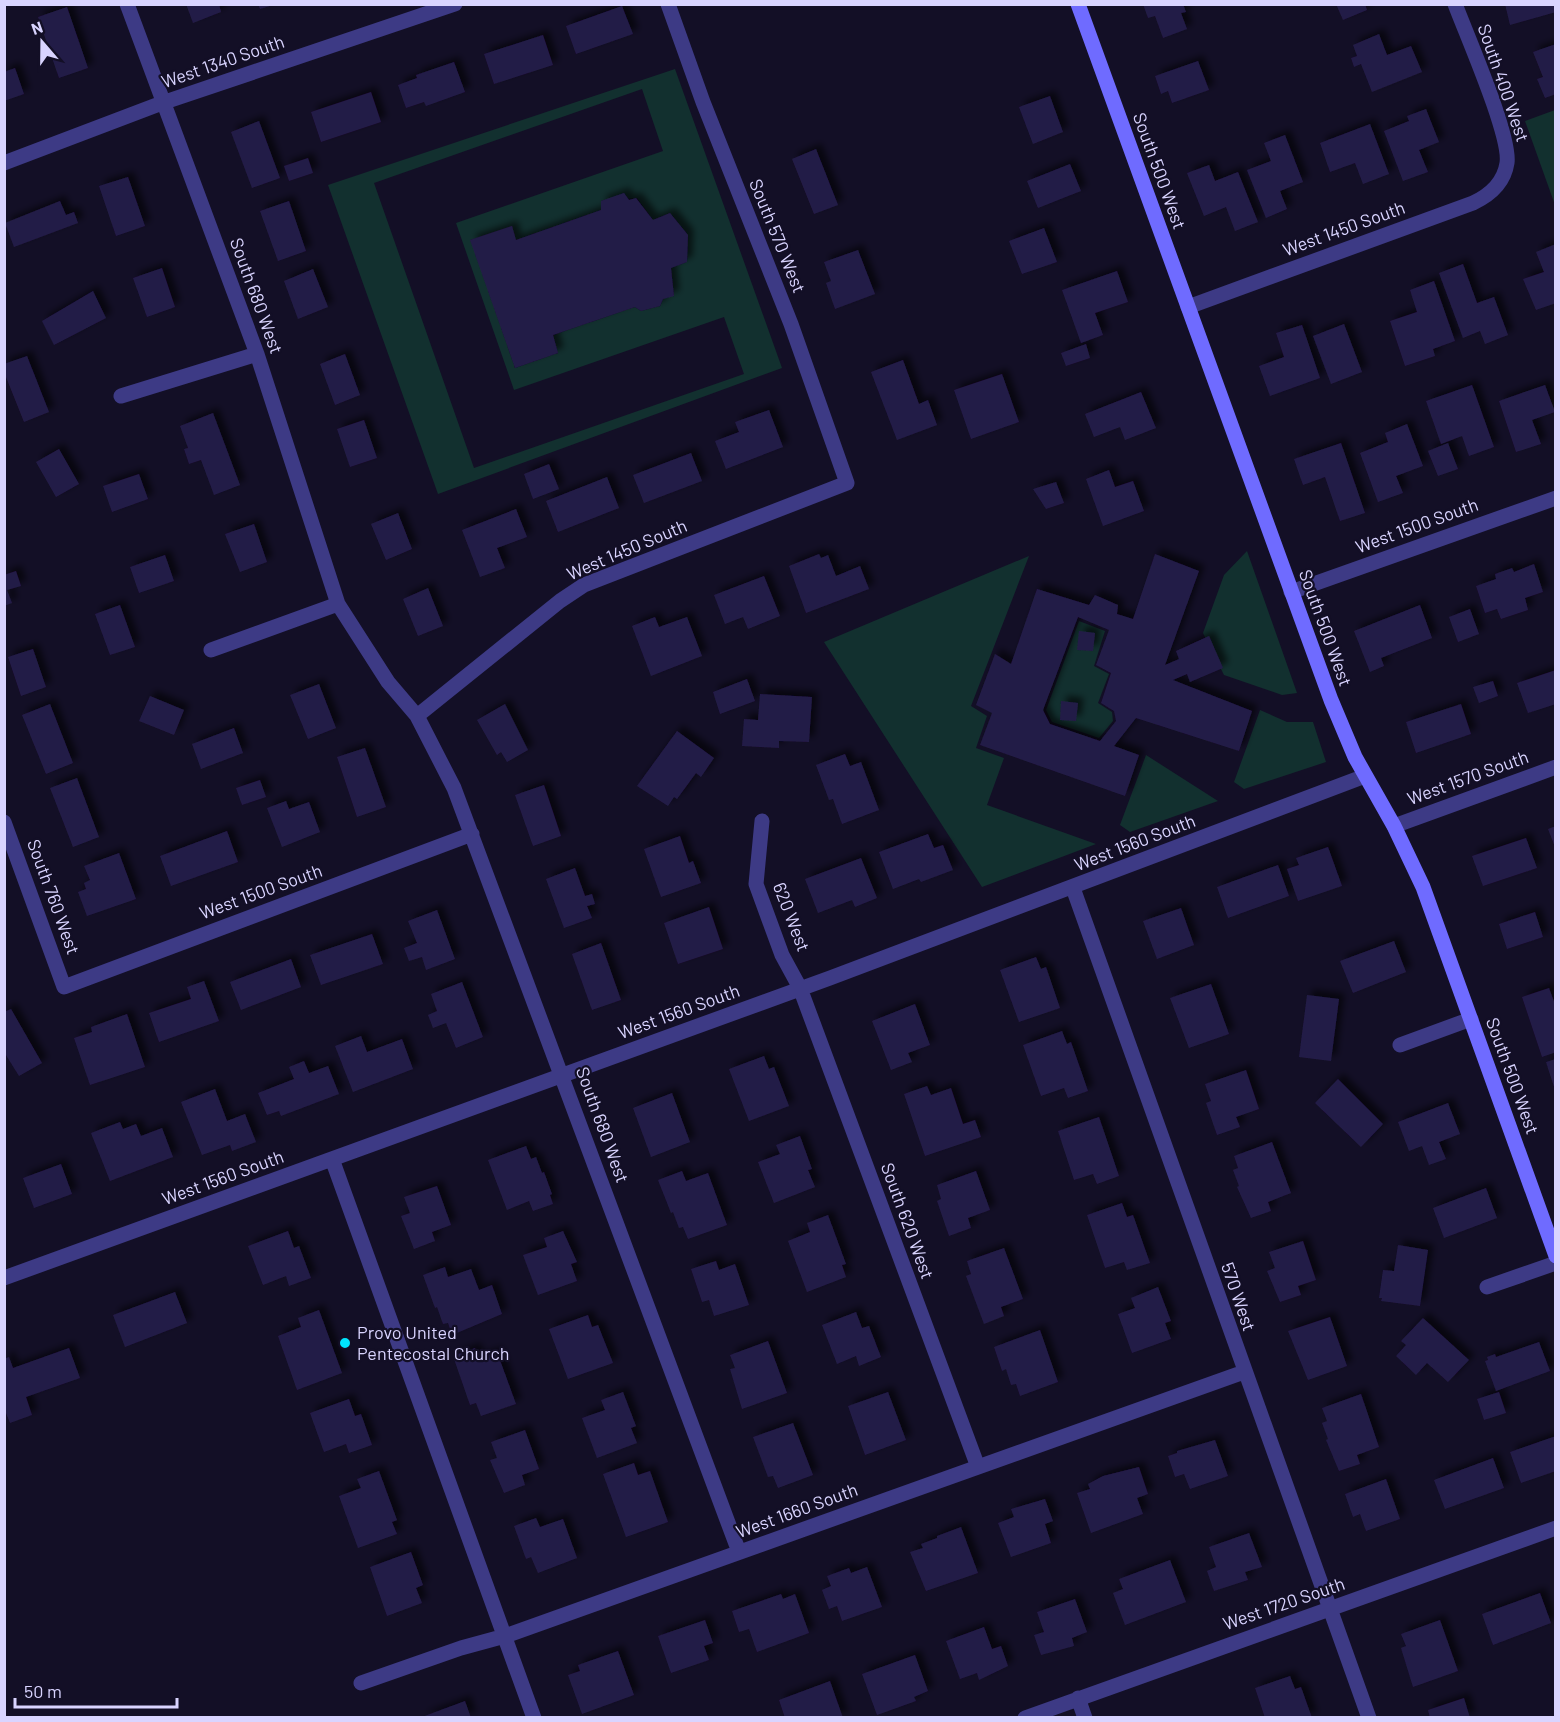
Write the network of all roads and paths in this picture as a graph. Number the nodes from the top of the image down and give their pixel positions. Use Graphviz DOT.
graph roads {
  1 [pos="126,4"];
  2 [pos="455,4"];
  3 [pos="668,4"];
  4 [pos="1078,4"];
  5 [pos="1455,4"];
  6 [pos="162,103"];
  7 [pos="4,163"];
  8 [pos="1503,175"];
  9 [pos="1188,307"];
  10 [pos="257,354"];
  11 [pos="122,396"];
  12 [pos="847,483"];
  13 [pos="1556,498"];
  14 [pos="1291,592"];
  15 [pos="338,604"];
  16 [pos="211,650"];
  17 [pos="417,716"];
  18 [pos="1556,767"];
  19 [pos="1365,776"];
  20 [pos="762,821"];
  21 [pos="4,822"];
  22 [pos="1394,826"];
  23 [pos="472,834"];
  24 [pos="1073,888"];
  25 [pos="64,987"];
  26 [pos="800,988"];
  27 [pos="1471,1019"];
  28 [pos="1400,1045"];
  29 [pos="563,1076"];
  30 [pos="332,1160"];
  31 [pos="1556,1256"];
  32 [pos="1556,1263"];
  33 [pos="4,1278"];
  34 [pos="1486,1287"];
  35 [pos="1244,1372"];
  36 [pos="978,1467"];
  37 [pos="1556,1528"];
  38 [pos="739,1552"];
  39 [pos="1331,1608"];
  40 [pos="505,1636"];
  41 [pos="361,1683"];
  42 [pos="1078,1698"];
  43 [pos="534,1718"];
  44 [pos="1025,1718"];
  45 [pos="1085,1718"];
  46 [pos="1369,1718"];
  1 -- 6 [label="street, South 680 West"];
  2 -- 6 [label="street, West 1340 South"];
  3 -- 12 [label="street, South 570 West"];
  4 -- 9 [label="main road, South 500 West"];
  5 -- 8 [label="street, South 400 West"];
  6 -- 7 [label="street, West 1340 South"];
  6 -- 10 [label="street, South 680 West"];
  8 -- 9 [label="street, West 1450 South"];
  9 -- 14 [label="main road, South 500 West"];
  10 -- 11 [label="street"];
  10 -- 15 [label="street, South 680 West"];
  12 -- 17 [label="street, West 1450 South"];
  13 -- 14 [label="street, West 1500 South"];
  14 -- 19 [label="main road, South 500 West"];
  15 -- 16 [label="street"];
  15 -- 17 [label="street, South 680 West"];
  17 -- 23 [label="street, South 680 West"];
  18 -- 22 [label="street, West 1570 South"];
  19 -- 22 [label="main road, South 500 West"];
  19 -- 24 [label="street, West 1560 South"];
  20 -- 26 [label="street, 620 West"];
  21 -- 25 [label="street, South 760 West"];
  22 -- 27 [label="main road, South 500 West"];
  23 -- 25 [label="street, West 1500 South"];
  23 -- 29 [label="street, South 680 West"];
  24 -- 26 [label="street, West 1560 South"];
  24 -- 35 [label="street, 570 West"];
  26 -- 29 [label="street, West 1560 South"];
  26 -- 36 [label="street, South 620 West"];
  27 -- 28 [label="street"];
  27 -- 31 [label="main road, South 500 West"];
  29 -- 30 [label="street, West 1560 South"];
  29 -- 38 [label="street, South 680 West"];
  30 -- 33 [label="street, West 1560 South"];
  30 -- 40 [label="street"];
  32 -- 34 [label="street"];
  35 -- 36 [label="street, West 1660 South"];
  35 -- 39 [label="street, 570 West"];
  36 -- 38 [label="street, West 1660 South"];
  37 -- 39 [label="street, West 1720 South"];
  38 -- 40 [label="street, West 1660 South"];
  39 -- 42 [label="street, West 1720 South"];
  39 -- 46 [label="street, 570 West"];
  40 -- 41 [label="street, West 1660 South"];
  40 -- 43 [label="street"];
  42 -- 44 [label="street, West 1720 South"];
  42 -- 45 [label="street"];
}
